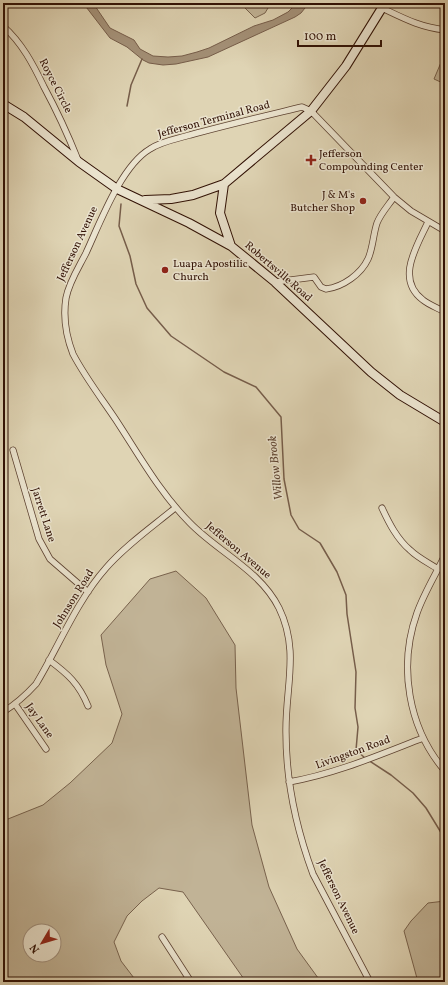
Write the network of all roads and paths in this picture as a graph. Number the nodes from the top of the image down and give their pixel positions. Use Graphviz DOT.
graph roads {
  1 [pos="384,6"];
  2 [pos="3,26"];
  3 [pos="445,30"];
  4 [pos="3,104"];
  5 [pos="311,111"];
  6 [pos="79,162"];
  7 [pos="224,184"];
  8 [pos="117,189"];
  9 [pos="394,197"];
  10 [pos="142,200"];
  11 [pos="428,222"];
  12 [pos="445,231"];
  13 [pos="231,246"];
  14 [pos="275,282"];
  15 [pos="445,312"];
  16 [pos="445,422"];
  17 [pos="13,450"];
  18 [pos="175,508"];
  19 [pos="382,508"];
  20 [pos="445,555"];
  21 [pos="438,569"];
  22 [pos="88,592"];
  23 [pos="49,660"];
  24 [pos="15,704"];
  25 [pos="88,706"];
  26 [pos="3,712"];
  27 [pos="423,738"];
  28 [pos="46,749"];
  29 [pos="445,771"];
  30 [pos="289,782"];
  31 [pos="162,937"];
  32 [pos="191,982"];
  33 [pos="370,982"];
  1 -- 3 [label="street"];
  1 -- 5 [label="street"];
  2 -- 6 [label="street, Royce Circle"];
  4 -- 6 [label="street, Robertsville Road"];
  5 -- 7 [label="street"];
  5 -- 8 [label="street, Jefferson Terminal Road"];
  5 -- 9 [label="street"];
  6 -- 8 [label="street, Robertsville Road"];
  7 -- 10 [label="street"];
  7 -- 13 [label="street"];
  8 -- 10 [label="street, Robertsville Road"];
  8 -- 18 [label="street, Jefferson Avenue"];
  9 -- 11 [label="street"];
  9 -- 14 [label="street"];
  10 -- 13 [label="street, Robertsville Road"];
  11 -- 12 [label="street"];
  11 -- 15 [label="street"];
  13 -- 14 [label="street, Robertsville Road"];
  14 -- 16 [label="street, Robertsville Road"];
  17 -- 22 [label="street, Jarrett Lane"];
  18 -- 22 [label="street, Johnson Road"];
  18 -- 30 [label="street, Jefferson Avenue"];
  19 -- 21 [label="street"];
  20 -- 21 [label="street"];
  21 -- 27 [label="street"];
  22 -- 23 [label="street, Johnson Road"];
  23 -- 24 [label="street, Johnson Road"];
  23 -- 25 [label="street"];
  24 -- 26 [label="street, Johnson Road"];
  24 -- 28 [label="street, Jay Lane"];
  27 -- 29 [label="street"];
  27 -- 30 [label="street, Livingston Road"];
  30 -- 33 [label="street, Jefferson Avenue"];
  31 -- 32 [label="street"];
}
